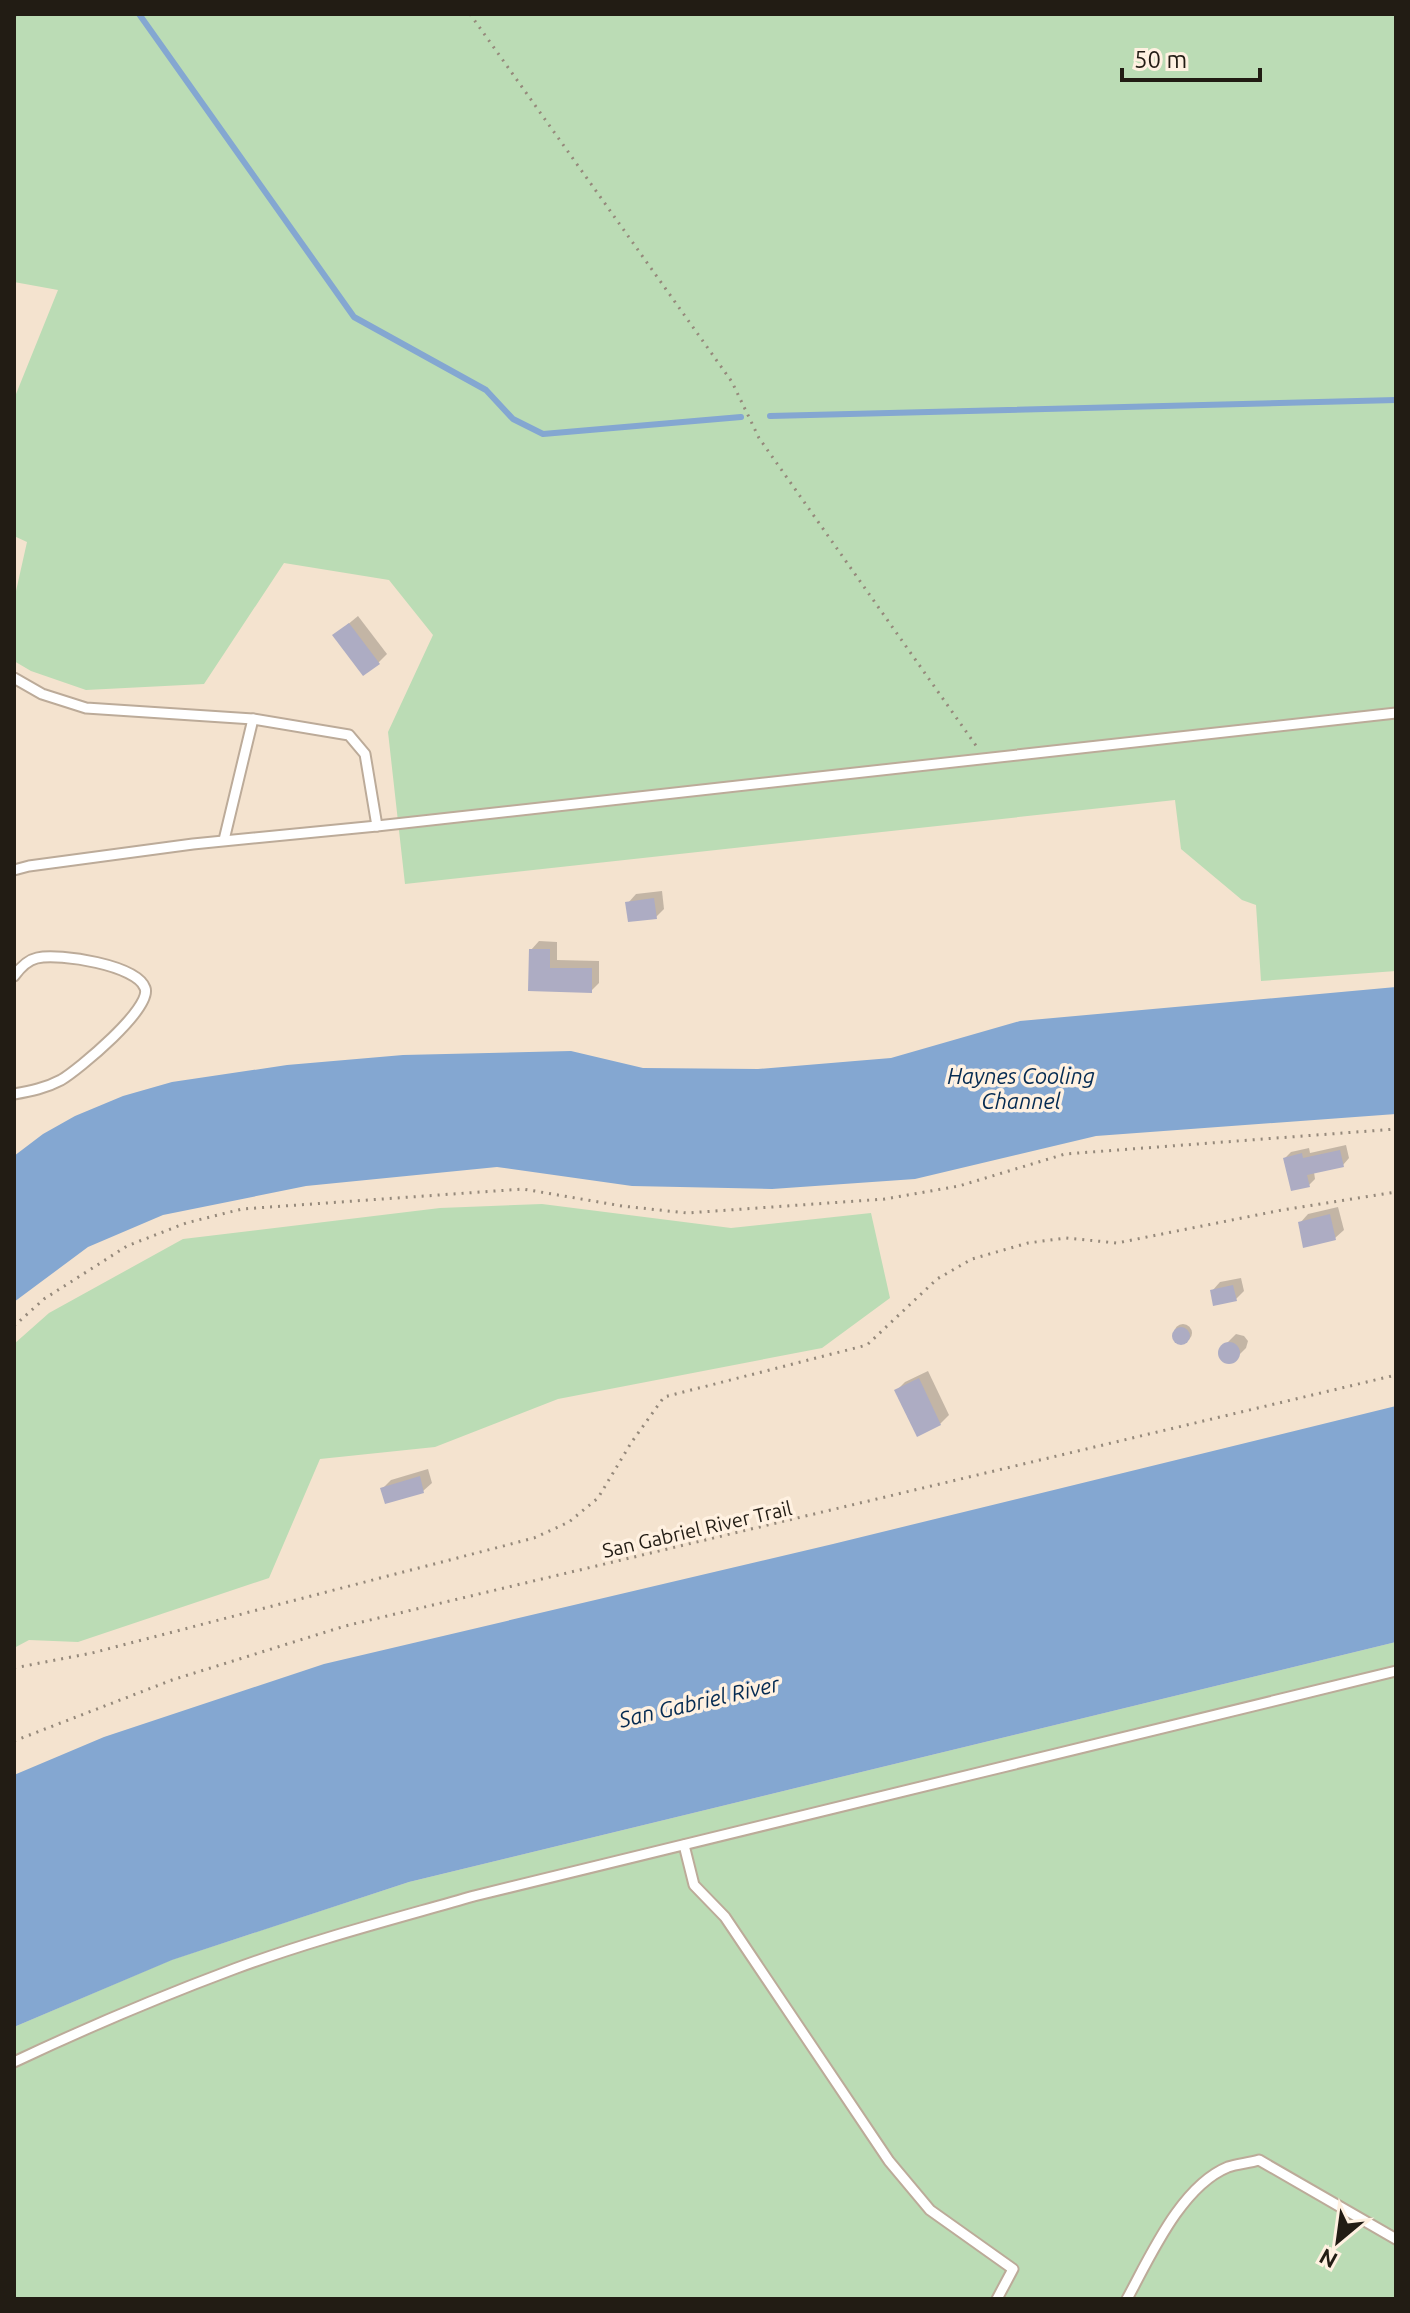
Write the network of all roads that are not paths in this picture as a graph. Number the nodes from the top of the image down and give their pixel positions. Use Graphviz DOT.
graph roads {
  1 [pos="14,678"];
  2 [pos="1396,713"];
  3 [pos="253,719"];
  4 [pos="377,826"];
  5 [pos="224,840"];
  6 [pos="14,870"];
  7 [pos="14,976"];
  8 [pos="14,1094"];
  9 [pos="1396,1671"];
  10 [pos="684,1845"];
  11 [pos="14,2062"];
  12 [pos="1396,2239"];
  13 [pos="997,2299"];
  14 [pos="1127,2299"];
  1 -- 3 [label="lane"];
  2 -- 4 [label="lane"];
  3 -- 4 [label="lane"];
  3 -- 5 [label="lane"];
  4 -- 5 [label="lane"];
  5 -- 6 [label="lane"];
  7 -- 8 [label="lane"];
  9 -- 10 [label="lane"];
  10 -- 11 [label="lane"];
  10 -- 13 [label="lane"];
  12 -- 14 [label="lane"];
}
